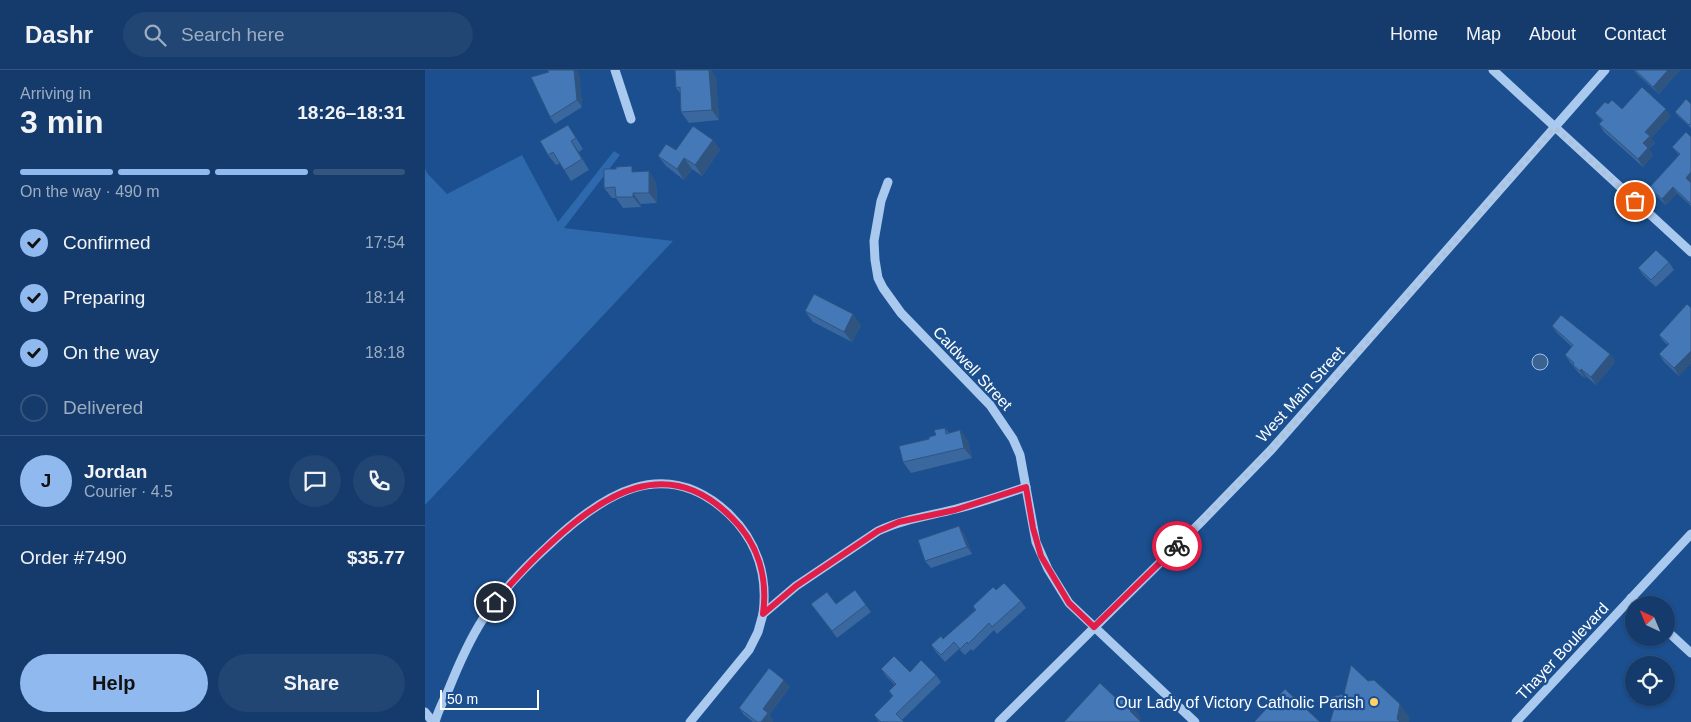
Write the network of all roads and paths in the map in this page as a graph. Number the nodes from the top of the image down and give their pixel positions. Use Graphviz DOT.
graph roads {
  1 [pos="615,70"];
  2 [pos="1493,70"];
  3 [pos="1605,70"];
  4 [pos="631,119"];
  5 [pos="1555,128"];
  6 [pos="889,182"];
  7 [pos="1691,252"];
  8 [pos="1026,487"];
  9 [pos="1691,534"];
  10 [pos="1633,596"];
  11 [pos="1625,604"];
  12 [pos="763,614"];
  13 [pos="1094,627"];
  14 [pos="1675,638"];
  15 [pos="1691,653"];
  16 [pos="425,712"];
  17 [pos="434,722"];
  18 [pos="690,722"];
  19 [pos="999,722"];
  20 [pos="1195,722"];
  21 [pos="1516,722"];
  1 -- 4 [label="street"];
  2 -- 5 [label="street"];
  3 -- 5 [label="street, West Main Street"];
  5 -- 7 [label="street"];
  5 -- 13 [label="street, West Main Street"];
  6 -- 8 [label="street, Caldwell Street"];
  8 -- 12 [label="street"];
  8 -- 13 [label="street, Caldwell Street"];
  9 -- 10 [label="street, Thayer Boulevard"];
  11 -- 21 [label="street, Thayer Boulevard"];
  12 -- 17 [label="street"];
  12 -- 18 [label="street"];
  13 -- 19 [label="street, West Main Street"];
  13 -- 20 [label="street, Caldwell Street"];
  14 -- 15 [label="street"];
  16 -- 17 [label="street"];
}
